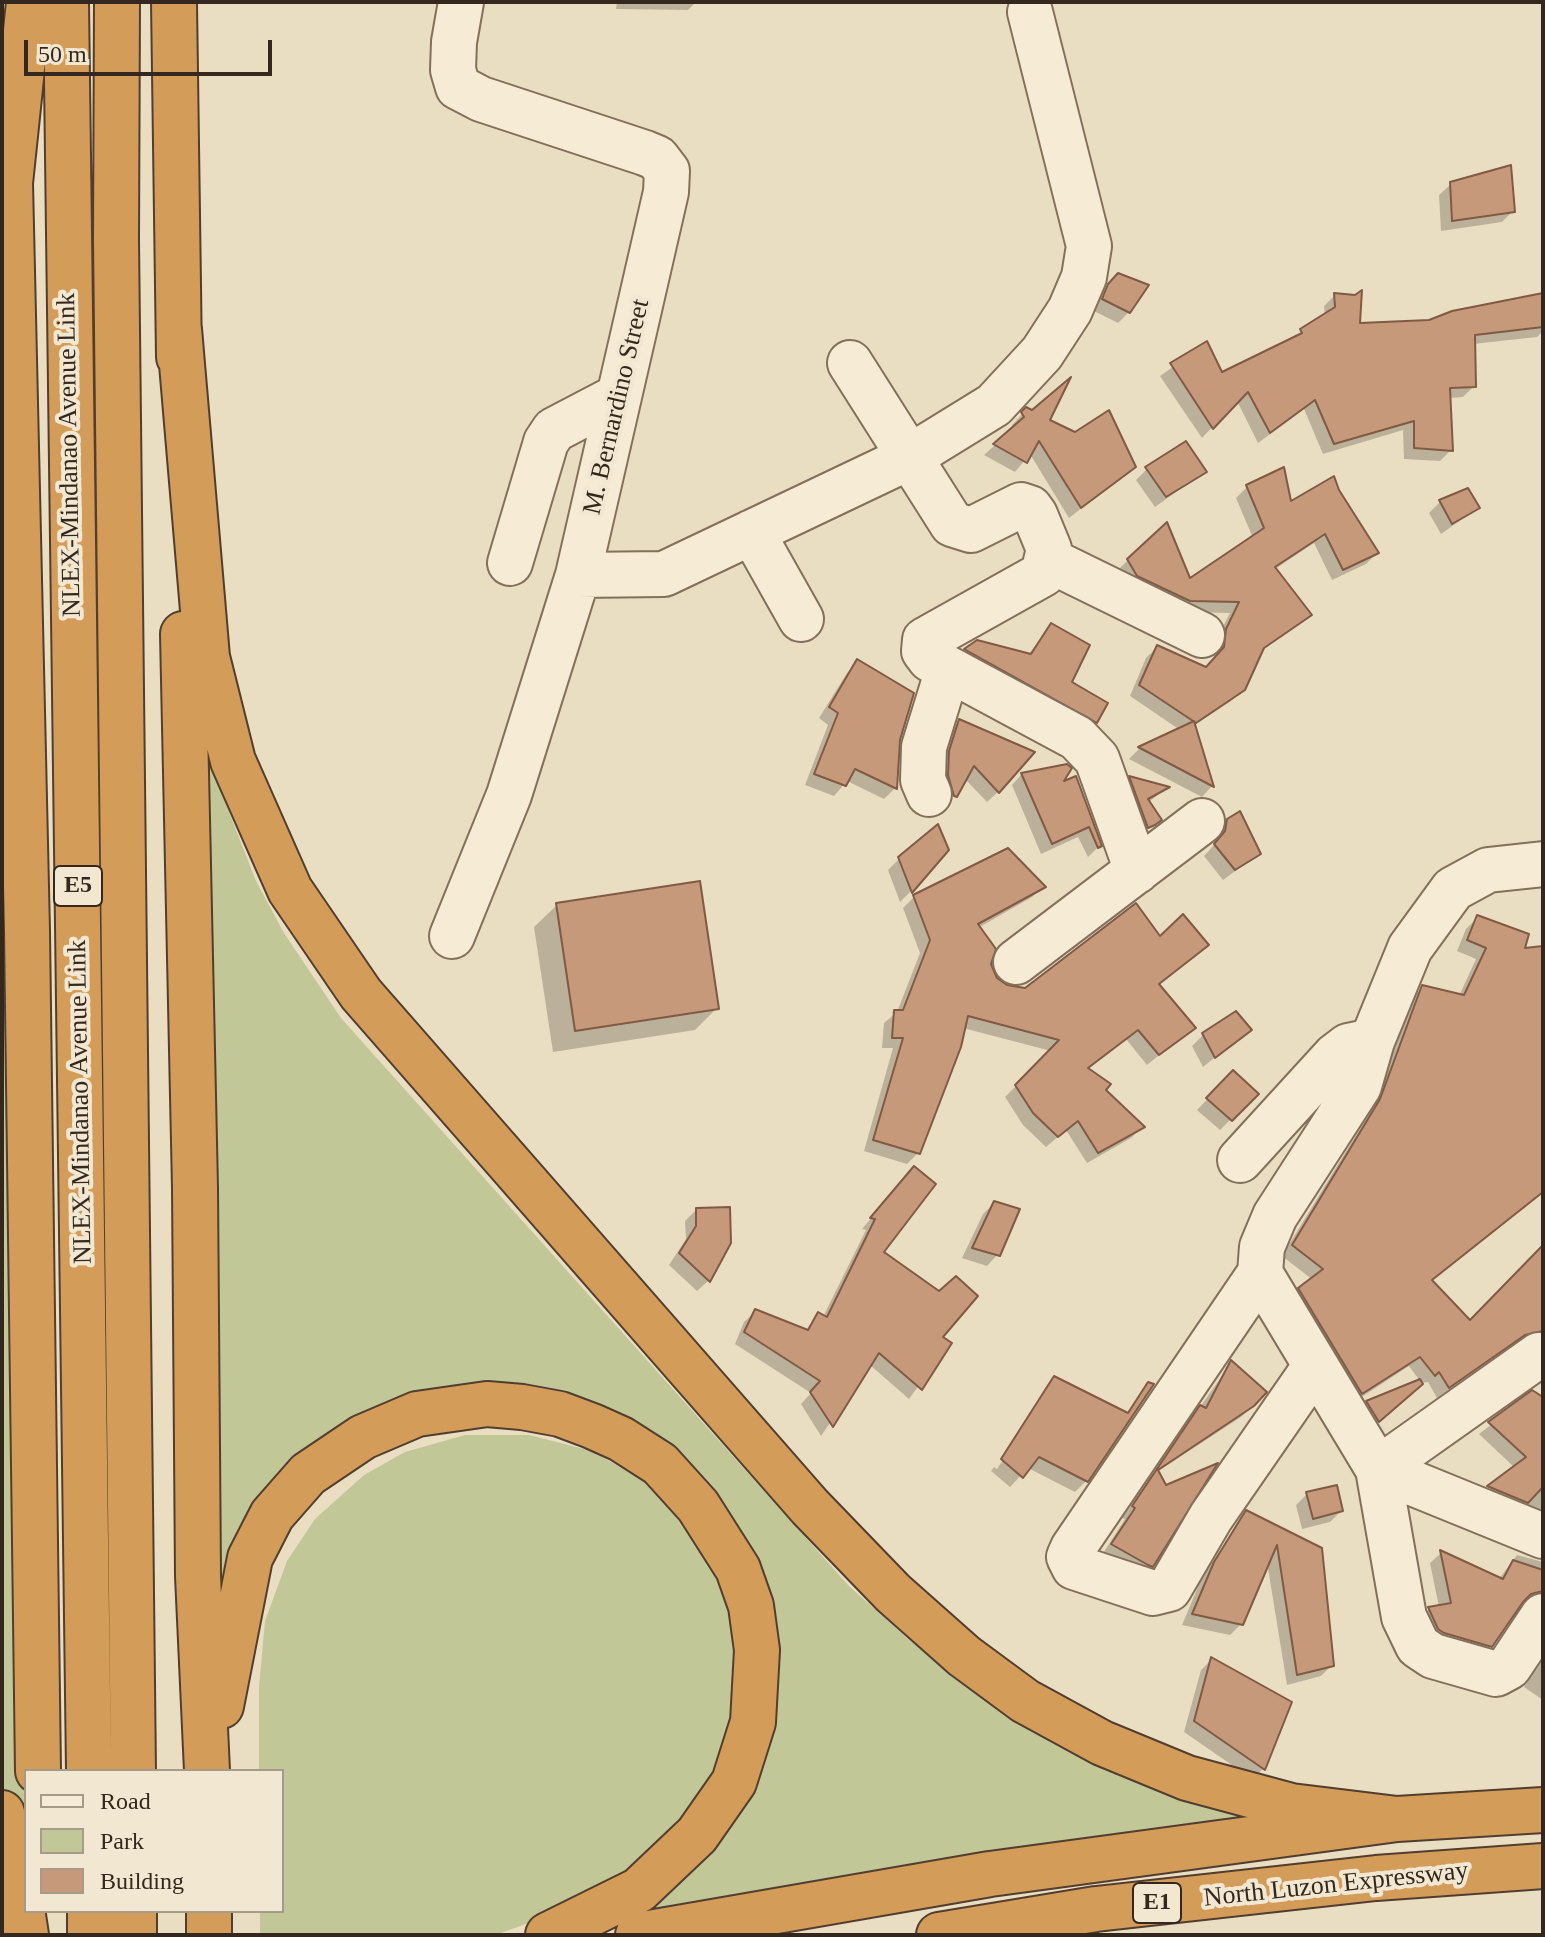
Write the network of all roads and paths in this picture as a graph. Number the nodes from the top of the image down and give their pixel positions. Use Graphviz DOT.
graph roads {
  1 [pos="29,2"];
  2 [pos="66,2"];
  3 [pos="117,2"];
  4 [pos="174,2"];
  5 [pos="461,2"];
  6 [pos="1030,12"];
  7 [pos="179,329"];
  8 [pos="850,363"];
  9 [pos="619,396"];
  10 [pos="908,458"];
  11 [pos="752,532"];
  12 [pos="1049,560"];
  13 [pos="510,563"];
  14 [pos="578,575"];
  15 [pos="801,619"];
  16 [pos="1202,635"];
  17 [pos="948,669"];
  18 [pos="21,688"];
  19 [pos="929,794"];
  20 [pos="1202,821"];
  21 [pos="1543,864"];
  22 [pos="1137,871"];
  23 [pos="2,908"];
  24 [pos="452,936"];
  25 [pos="1016,962"];
  26 [pos="1372,1041"];
  27 [pos="1240,1160"];
  28 [pos="1260,1273"];
  29 [pos="1543,1358"];
  30 [pos="1314,1368"];
  31 [pos="1378,1469"];
  32 [pos="1543,1536"];
  33 [pos="1543,1616"];
  34 [pos="38,1769"];
  35 [pos="89,1769"];
  36 [pos="133,1769"];
  37 [pos="208,1769"];
  38 [pos="208,1769"];
  39 [pos="1543,1810"];
  40 [pos="2,1813"];
  41 [pos="1397,1819"];
  42 [pos="1543,1866"];
  43 [pos="36,1913"];
  44 [pos="90,1913"];
  45 [pos="134,1913"];
  46 [pos="209,1913"];
  47 [pos="26,1935"];
  48 [pos="35,1935"];
  49 [pos="90,1935"];
  50 [pos="134,1935"];
  51 [pos="209,1935"];
  52 [pos="548,1935"];
  53 [pos="638,1935"];
  54 [pos="939,1935"];
  1 -- 18 [label="highway"];
  2 -- 35 [label="highway, NLEX-Mindanao Avenue Link / E5"];
  3 -- 36 [label="highway, NLEX-Mindanao Avenue Link / E5"];
  4 -- 7 [label="highway"];
  5 -- 9 [label="street, M. Bernardino Street"];
  6 -- 10 [label="street"];
  7 -- 37 [label="highway"];
  7 -- 41 [label="highway"];
  8 -- 10 [label="street"];
  9 -- 13 [label="street"];
  9 -- 14 [label="street, M. Bernardino Street"];
  10 -- 11 [label="street"];
  10 -- 12 [label="street"];
  11 -- 14 [label="street"];
  11 -- 15 [label="street"];
  12 -- 16 [label="street"];
  12 -- 17 [label="street"];
  14 -- 24 [label="street, M. Bernardino Street"];
  17 -- 19 [label="street"];
  17 -- 22 [label="street"];
  18 -- 23 [label="highway"];
  18 -- 34 [label="highway"];
  20 -- 22 [label="street"];
  21 -- 26 [label="street"];
  22 -- 25 [label="street"];
  26 -- 27 [label="street"];
  26 -- 28 [label="street"];
  28 -- 30 [label="street"];
  28 -- 30 [label="street"];
  29 -- 31 [label="street"];
  30 -- 31 [label="street"];
  31 -- 32 [label="street"];
  31 -- 33 [label="street"];
  38 -- 52 [label="highway"];
  39 -- 41 [label="highway"];
  40 -- 47 [label="highway"];
  41 -- 53 [label="highway"];
  42 -- 54 [label="highway, North Luzon Expressway / E1"];
  43 -- 48 [label="highway"];
  44 -- 49 [label="highway"];
  45 -- 50 [label="highway"];
  46 -- 51 [label="highway"];
}
